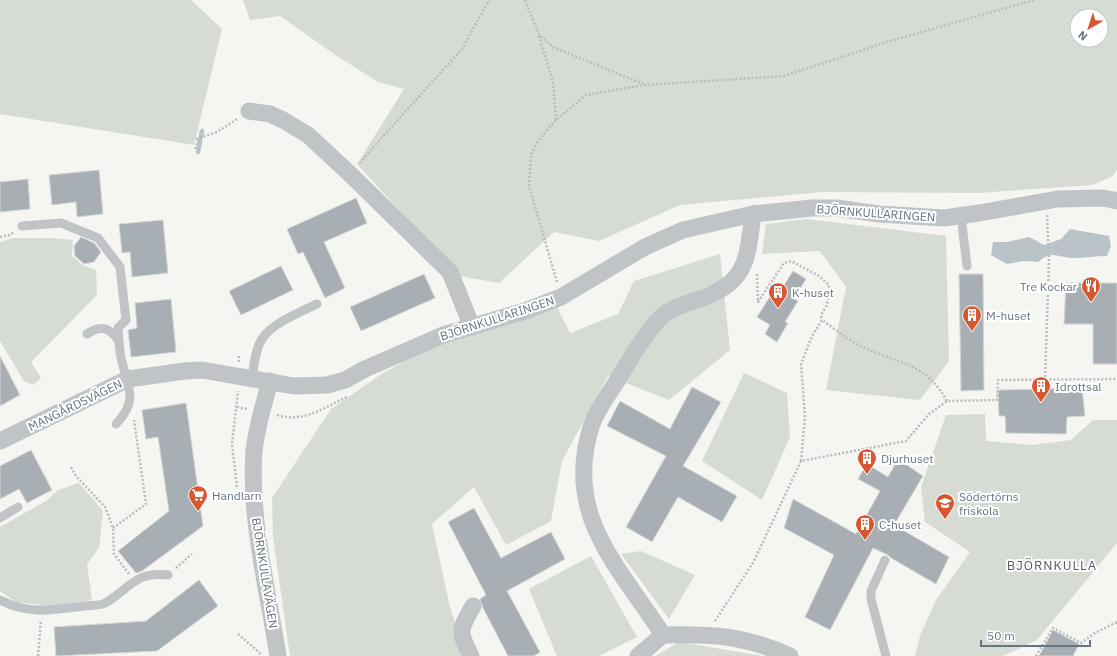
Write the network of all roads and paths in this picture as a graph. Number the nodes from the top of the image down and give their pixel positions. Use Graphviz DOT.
graph roads {
  1 [pos="489,0"];
  2 [pos="525,0"];
  3 [pos="1034,0"];
  4 [pos="538,34"];
  5 [pos="644,85"];
  6 [pos="249,111"];
  7 [pos="556,120"];
  8 [pos="195,150"];
  9 [pos="351,175"];
  10 [pos="1117,201"];
  11 [pos="1046,212"];
  12 [pos="753,214"];
  13 [pos="961,216"];
  14 [pos="22,226"];
  15 [pos="745,264"];
  16 [pos="967,266"];
  17 [pos="561,296"];
  18 [pos="317,304"];
  19 [pos="822,320"];
  20 [pos="472,327"];
  21 [pos="87,334"];
  22 [pos="119,341"];
  23 [pos="252,378"];
  24 [pos="128,379"];
  25 [pos="1117,379"];
  26 [pos="1045,380"];
  27 [pos="270,381"];
  28 [pos="353,392"];
  29 [pos="131,396"];
  30 [pos="946,401"];
  31 [pos="262,411"];
  32 [pos="116,424"];
  33 [pos="0,441"];
  34 [pos="801,461"];
  35 [pos="71,467"];
  36 [pos="18,507"];
  37 [pos="0,518"];
  38 [pos="113,528"];
  39 [pos="192,554"];
  40 [pos="885,560"];
  41 [pos="168,575"];
  42 [pos="134,580"];
  43 [pos="0,600"];
  44 [pos="472,606"];
  45 [pos="42,612"];
  46 [pos="1117,622"];
  47 [pos="238,634"];
  48 [pos="706,634"];
  49 [pos="662,635"];
  50 [pos="270,655"];
  51 [pos="38,656"];
  52 [pos="471,656"];
  53 [pos="638,656"];
  54 [pos="790,656"];
  55 [pos="886,656"];
  56 [pos="1036,656"];
  1 -- 9 [label="path"];
  2 -- 4 [label="path"];
  3 -- 5 [label="path"];
  4 -- 5 [label="path"];
  4 -- 7 [label="path"];
  5 -- 7 [label="path"];
  6 -- 8 [label="path"];
  6 -- 9 [label="street"];
  7 -- 17 [label="path"];
  9 -- 20 [label="street"];
  10 -- 13 [label="street, BJÖRNKULLARINGEN"];
  11 -- 26 [label="path"];
  12 -- 13 [label="street, BJÖRNKULLARINGEN"];
  12 -- 15 [label="street"];
  12 -- 17 [label="street, BJÖRNKULLARINGEN"];
  13 -- 16 [label="lane"];
  14 -- 22 [label="lane"];
  15 -- 19 [label="path"];
  15 -- 49 [label="street"];
  17 -- 20 [label="street, BJÖRNKULLARINGEN"];
  18 -- 23 [label="lane"];
  19 -- 30 [label="path"];
  19 -- 34 [label="path"];
  20 -- 27 [label="street, BJÖRNKULLARINGEN"];
  21 -- 22 [label="lane"];
  22 -- 24 [label="lane"];
  23 -- 24 [label="street, MANGÅRDSVÄGEN"];
  23 -- 27 [label="street, MANGÅRDSVÄGEN"];
  24 -- 29 [label="lane"];
  24 -- 33 [label="street, MANGÅRDSVÄGEN"];
  25 -- 26 [label="path"];
  26 -- 30 [label="path"];
  27 -- 31 [label="street, BJÖRNKULLAVÄGEN"];
  28 -- 31 [label="path"];
  29 -- 32 [label="lane"];
  29 -- 38 [label="path"];
  30 -- 34 [label="path"];
  31 -- 50 [label="street, BJÖRNKULLAVÄGEN"];
  34 -- 48 [label="path"];
  35 -- 38 [label="path"];
  36 -- 37 [label="lane"];
  38 -- 42 [label="path"];
  39 -- 41 [label="path"];
  40 -- 55 [label="lane"];
  41 -- 42 [label="lane"];
  42 -- 45 [label="lane"];
  43 -- 45 [label="lane"];
  44 -- 52 [label="street"];
  45 -- 51 [label="path"];
  46 -- 56 [label="path"];
  47 -- 50 [label="path"];
  48 -- 49 [label="street"];
  48 -- 54 [label="street"];
  49 -- 53 [label="street"];
}
